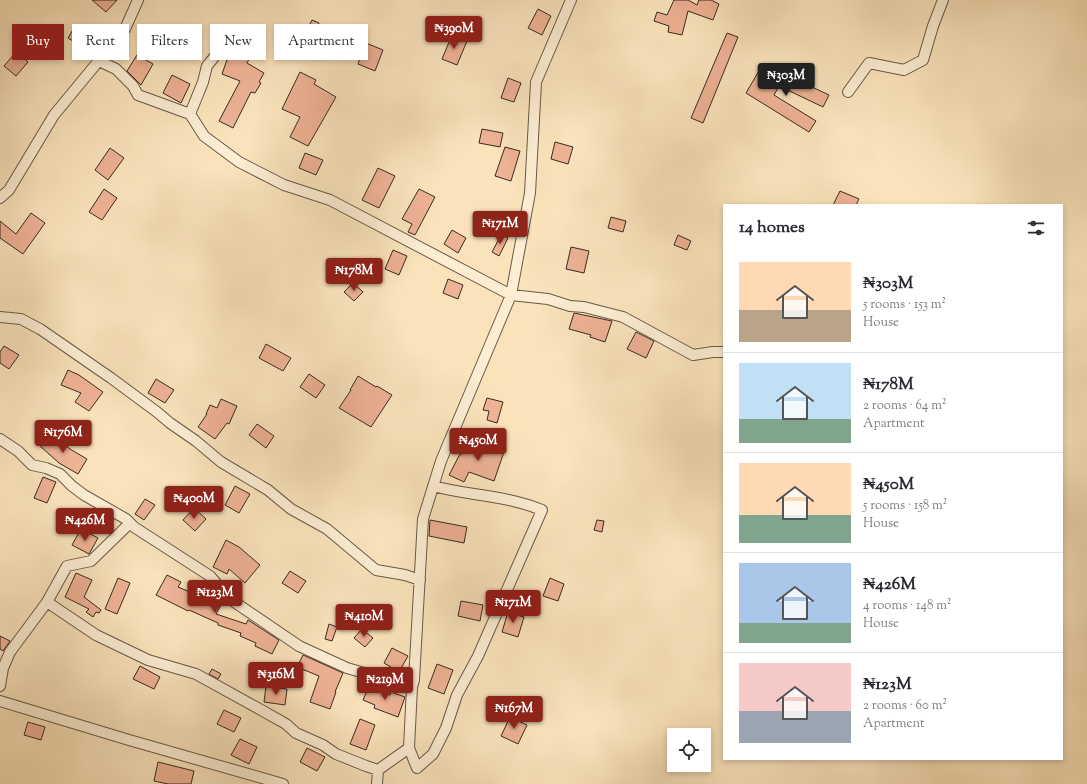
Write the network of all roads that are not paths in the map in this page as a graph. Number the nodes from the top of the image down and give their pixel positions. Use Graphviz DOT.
graph roads {
  1 [pos="138,0"];
  2 [pos="571,0"];
  3 [pos="943,0"];
  4 [pos="212,60"];
  5 [pos="99,61"];
  6 [pos="848,92"];
  7 [pos="190,114"];
  8 [pos="0,198"];
  9 [pos="511,295"];
  10 [pos="0,317"];
  11 [pos="723,352"];
  12 [pos="0,439"];
  13 [pos="433,486"];
  14 [pos="130,523"];
  15 [pos="420,580"];
  16 [pos="48,602"];
  17 [pos="0,686"];
  18 [pos="412,687"];
  19 [pos="0,701"];
  20 [pos="409,748"];
  21 [pos="378,770"];
  22 [pos="283,784"];
  23 [pos="377,784"];
  1 -- 5 [label="street"];
  2 -- 9 [label="street"];
  3 -- 6 [label="street"];
  4 -- 7 [label="street"];
  5 -- 7 [label="street"];
  5 -- 8 [label="street"];
  7 -- 9 [label="street"];
  9 -- 11 [label="street"];
  9 -- 13 [label="street"];
  10 -- 15 [label="street"];
  12 -- 14 [label="street"];
  13 -- 15 [label="street"];
  13 -- 20 [label="street"];
  14 -- 16 [label="street"];
  14 -- 18 [label="street"];
  15 -- 18 [label="street"];
  16 -- 17 [label="street"];
  16 -- 21 [label="street"];
  18 -- 20 [label="street"];
  19 -- 22 [label="street"];
  20 -- 21 [label="street"];
  21 -- 23 [label="street"];
}
